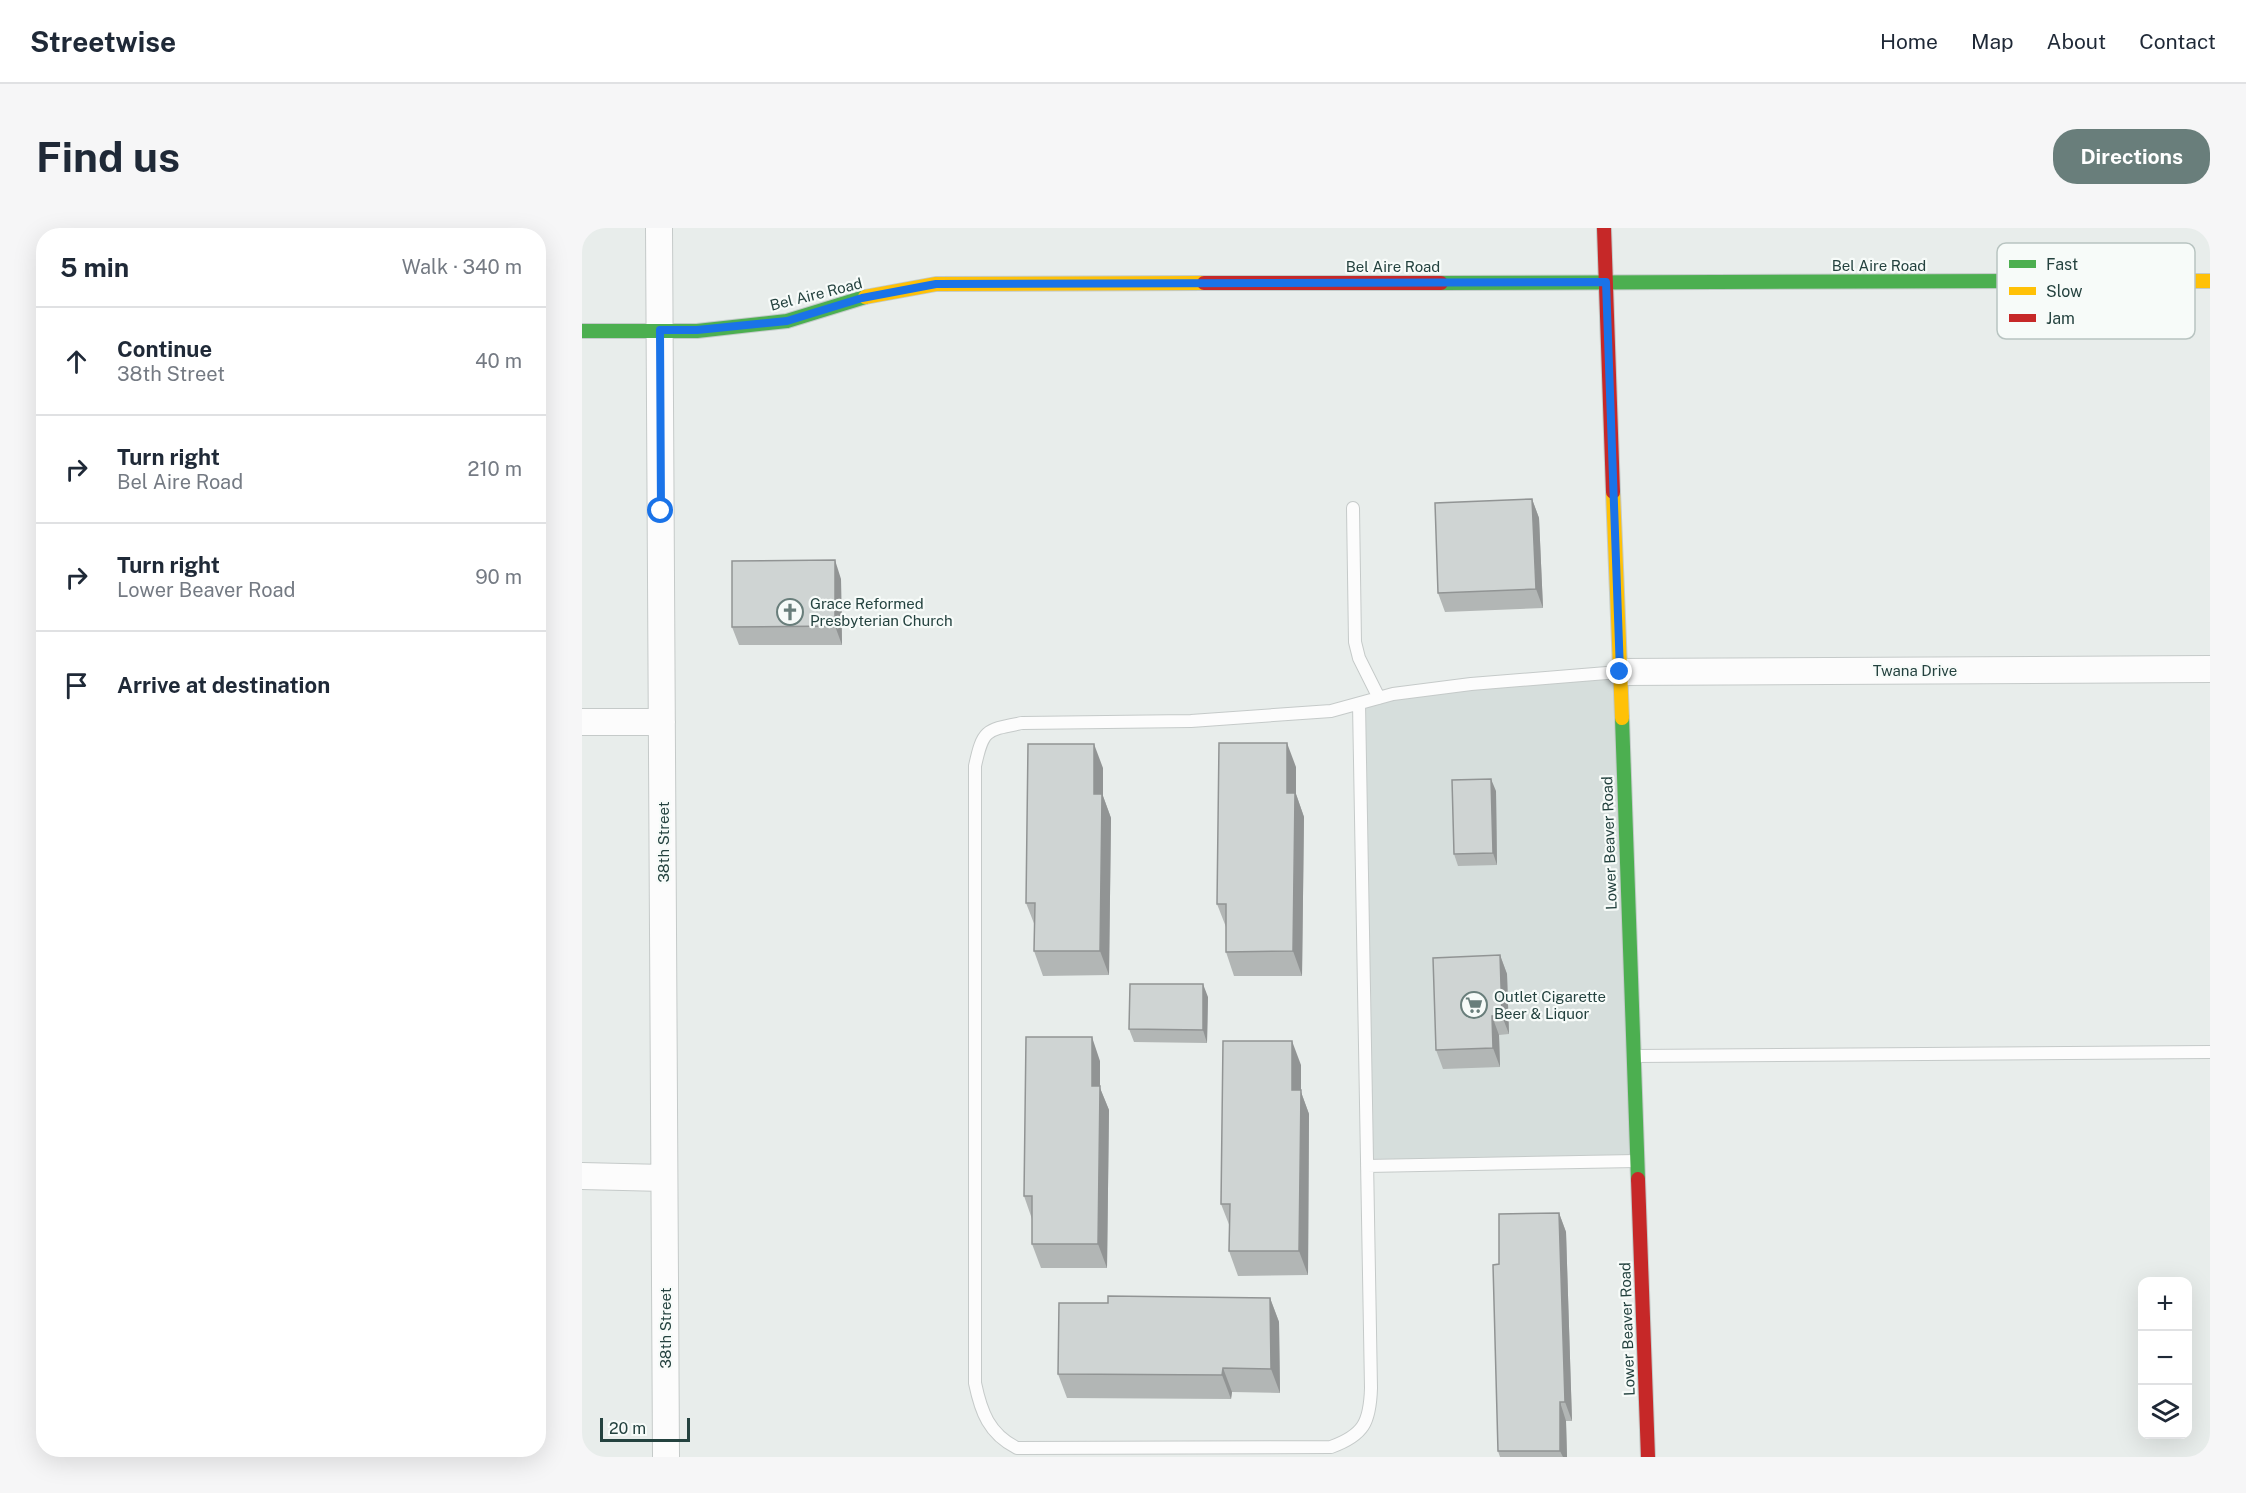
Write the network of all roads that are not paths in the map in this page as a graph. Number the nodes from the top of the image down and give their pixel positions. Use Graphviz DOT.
graph roads {
  1 [pos="659,228"];
  2 [pos="1604,228"];
  3 [pos="1997,281"];
  4 [pos="2195,281"];
  5 [pos="2210,281"];
  6 [pos="1606,282"];
  7 [pos="660,330"];
  8 [pos="582,331"];
  9 [pos="1353,508"];
  10 [pos="2210,669"];
  11 [pos="1620,672"];
  12 [pos="1379,698"];
  13 [pos="1359,704"];
  14 [pos="582,722"];
  15 [pos="662,722"];
  16 [pos="2210,1052"];
  17 [pos="1634,1056"];
  18 [pos="1637,1161"];
  19 [pos="1367,1166"];
  20 [pos="582,1176"];
  21 [pos="664,1178"];
  22 [pos="666,1457"];
  23 [pos="1648,1457"];
  1 -- 7 [label="street, 38th Street"];
  2 -- 6 [label="street, Lower Beaver Road"];
  3 -- 6 [label="street, Bel Aire Road"];
  4 -- 5 [label="street, Bel Aire Road"];
  6 -- 7 [label="street, Bel Aire Road"];
  6 -- 11 [label="street, Lower Beaver Road"];
  7 -- 8 [label="street, Bel Aire Road"];
  7 -- 15 [label="street, 38th Street"];
  9 -- 12 [label="lane"];
  10 -- 11 [label="street, Twana Drive"];
  11 -- 12 [label="lane"];
  11 -- 17 [label="street, Lower Beaver Road"];
  12 -- 13 [label="lane"];
  13 -- 19 [label="lane"];
  13 -- 19 [label="lane"];
  14 -- 15 [label="street"];
  15 -- 21 [label="street, 38th Street"];
  16 -- 17 [label="lane"];
  17 -- 18 [label="street, Lower Beaver Road"];
  18 -- 19 [label="lane"];
  18 -- 23 [label="street, Lower Beaver Road"];
  20 -- 21 [label="street"];
  21 -- 22 [label="street, 38th Street"];
}
